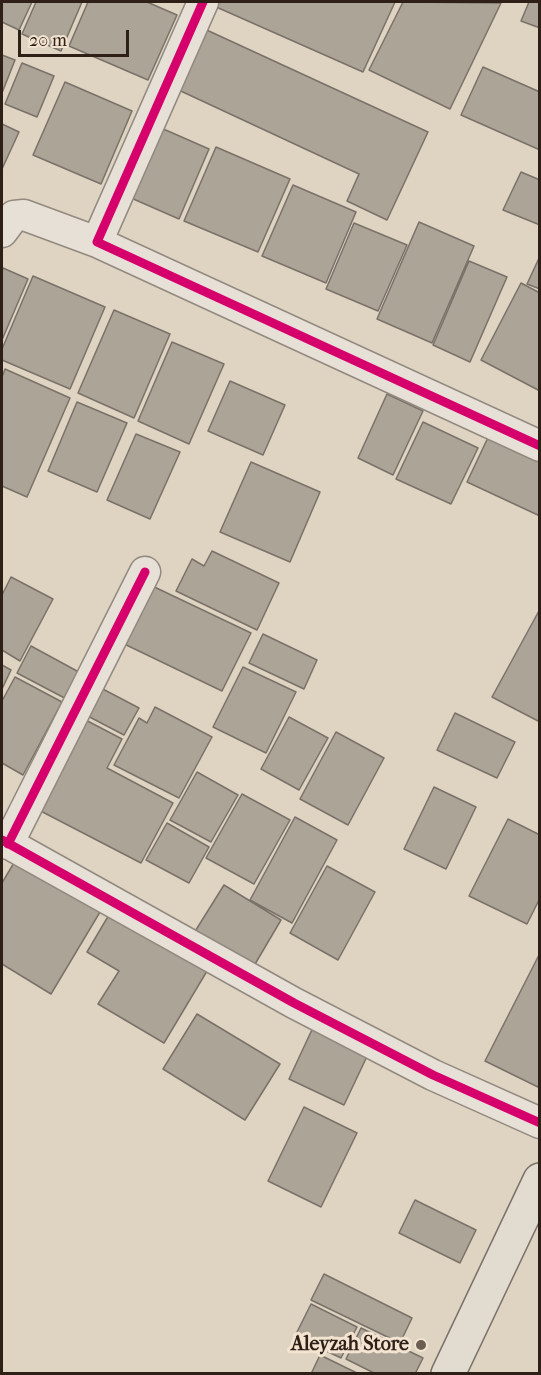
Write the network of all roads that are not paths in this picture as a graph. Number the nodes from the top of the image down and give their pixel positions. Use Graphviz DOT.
graph roads {
  1 [pos="203,2"];
  2 [pos="2,232"];
  3 [pos="97,242"];
  4 [pos="540,446"];
  5 [pos="145,572"];
  6 [pos="5,842"];
  7 [pos="540,1123"];
  8 [pos="540,1180"];
  9 [pos="448,1374"];
  1 -- 3 [label="street"];
  2 -- 3 [label="street"];
  3 -- 4 [label="street"];
  5 -- 6 [label="street"];
  6 -- 7 [label="street"];
  8 -- 9 [label="highway"];
}
